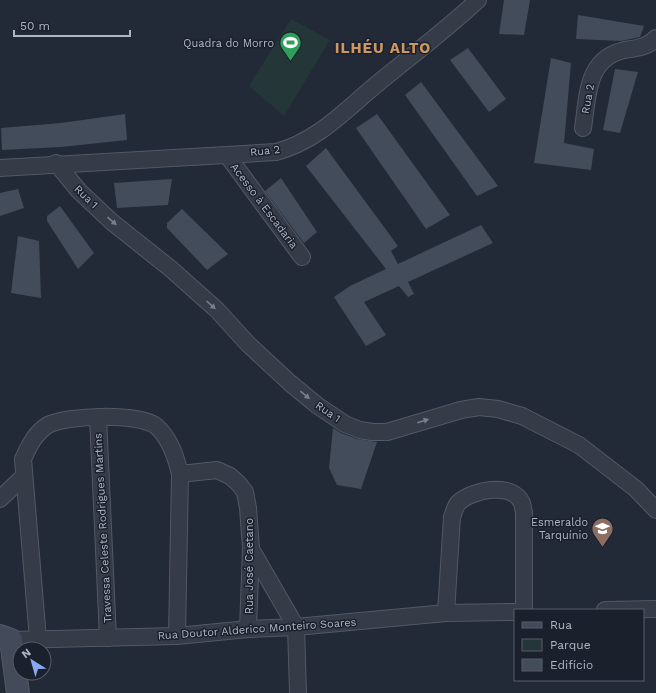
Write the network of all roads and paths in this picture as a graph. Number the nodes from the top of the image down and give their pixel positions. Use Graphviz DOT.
graph roads {
  1 [pos="478,0"];
  2 [pos="656,38"];
  3 [pos="583,128"];
  4 [pos="227,155"];
  5 [pos="56,164"];
  6 [pos="0,168"];
  7 [pos="302,257"];
  8 [pos="98,417"];
  9 [pos="180,474"];
  10 [pos="24,476"];
  11 [pos="0,499"];
  12 [pos="656,510"];
  13 [pos="251,548"];
  14 [pos="524,609"];
  15 [pos="644,609"];
  16 [pos="656,609"];
  17 [pos="514,612"];
  18 [pos="446,613"];
  19 [pos="296,627"];
  20 [pos="248,629"];
  21 [pos="177,636"];
  22 [pos="6,638"];
  23 [pos="108,638"];
  24 [pos="38,639"];
  25 [pos="18,693"];
  26 [pos="298,693"];
  1 -- 4 [label="street, Rua 2"];
  2 -- 3 [label="street, Rua 2"];
  4 -- 5 [label="street, Rua 2"];
  4 -- 7 [label="street, Acesso à Escadaria"];
  5 -- 6 [label="street, Rua 2"];
  5 -- 12 [label="street, Rua 1, one-way"];
  8 -- 9 [label="street"];
  8 -- 10 [label="street"];
  8 -- 23 [label="street, Travessa Celeste Rodrigues Martins"];
  9 -- 13 [label="street, Rua José Caetano"];
  9 -- 21 [label="street"];
  10 -- 11 [label="street"];
  10 -- 24 [label="street"];
  13 -- 19 [label="street"];
  13 -- 20 [label="street, Rua José Caetano"];
  14 -- 18 [label="street"];
  15 -- 16 [label="street"];
  17 -- 18 [label="street, Rua Doutor Alderico Monteiro Soares"];
  18 -- 19 [label="street, Rua Doutor Alderico Monteiro Soares"];
  19 -- 20 [label="street, Rua Doutor Alderico Monteiro Soares"];
  19 -- 26 [label="street"];
  20 -- 21 [label="street, Rua Doutor Alderico Monteiro Soares"];
  21 -- 23 [label="street, Rua Doutor Alderico Monteiro Soares"];
  22 -- 24 [label="street, Rua Doutor Alderico Monteiro Soares"];
  22 -- 25 [label="main road"];
  23 -- 24 [label="street, Rua Doutor Alderico Monteiro Soares"];
}
